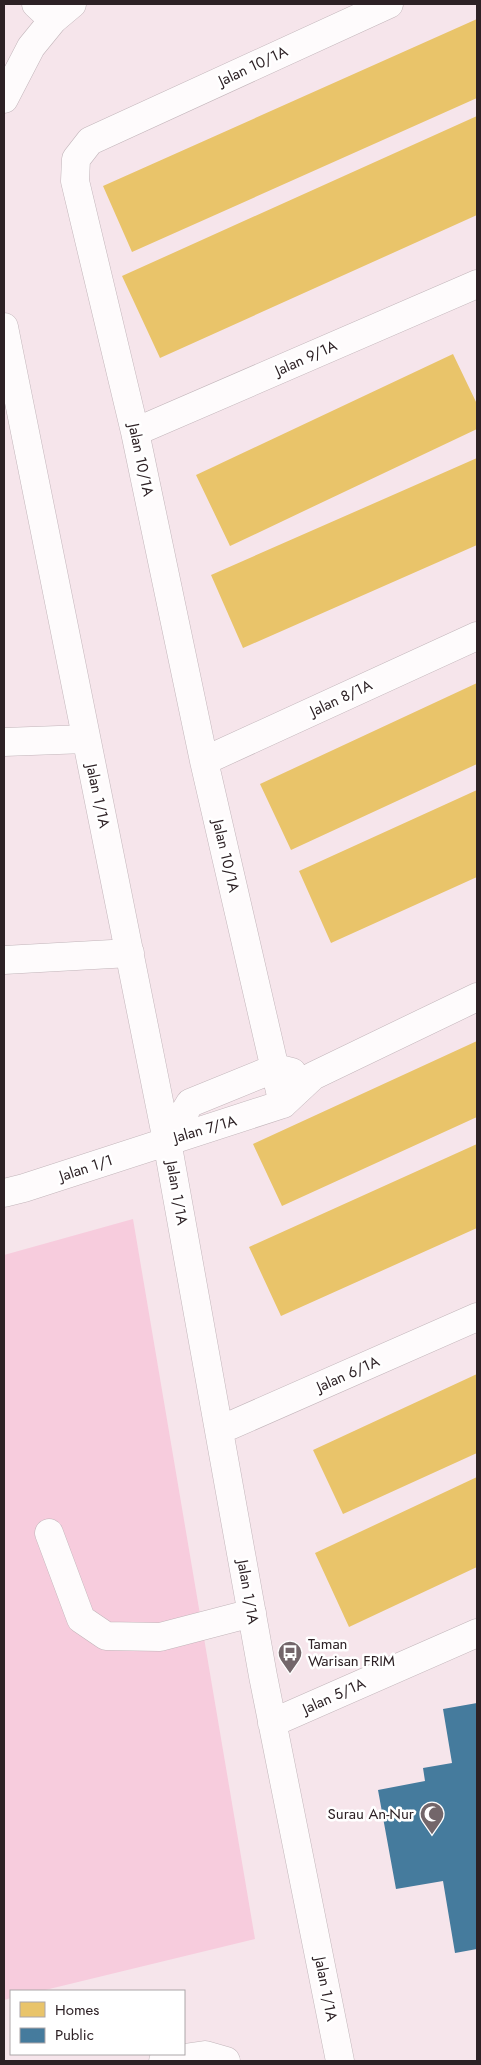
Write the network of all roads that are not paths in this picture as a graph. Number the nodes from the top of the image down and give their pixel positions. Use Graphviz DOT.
graph roads {
  1 [pos="389,4"];
  2 [pos="54,9"];
  3 [pos="4,98"];
  4 [pos="477,284"];
  5 [pos="4,326"];
  6 [pos="136,432"];
  7 [pos="477,636"];
  8 [pos="86,738"];
  9 [pos="4,742"];
  10 [pos="204,761"];
  11 [pos="130,953"];
  12 [pos="4,960"];
  13 [pos="477,996"];
  14 [pos="276,1068"];
  15 [pos="313,1076"];
  16 [pos="283,1104"];
  17 [pos="167,1141"];
  18 [pos="4,1194"];
  19 [pos="477,1317"];
  20 [pos="220,1430"];
  21 [pos="49,1533"];
  22 [pos="252,1614"];
  23 [pos="477,1633"];
  24 [pos="272,1723"];
  25 [pos="163,2061"];
  26 [pos="226,2061"];
  27 [pos="340,2061"];
  1 -- 6 [label="street, Jalan 10/1A"];
  2 -- 3 [label="street"];
  4 -- 6 [label="street, Jalan 9/1A"];
  5 -- 8 [label="street, Jalan 1/1A"];
  6 -- 10 [label="street, Jalan 10/1A"];
  7 -- 10 [label="street, Jalan 8/1A"];
  8 -- 9 [label="street"];
  8 -- 11 [label="street, Jalan 1/1A"];
  10 -- 14 [label="street, Jalan 10/1A"];
  11 -- 12 [label="street"];
  11 -- 17 [label="street, Jalan 1/1A"];
  13 -- 15 [label="street, Jalan 7/1A"];
  14 -- 15 [label="street"];
  14 -- 16 [label="street, Jalan 10/1A"];
  14 -- 17 [label="street, Jalan 7/1A"];
  15 -- 16 [label="street, Jalan 7/1A"];
  16 -- 17 [label="street, Jalan 7/1A"];
  17 -- 18 [label="street, Jalan 1/1"];
  17 -- 20 [label="street, Jalan 1/1A"];
  19 -- 20 [label="street, Jalan 6/1A"];
  20 -- 22 [label="street, Jalan 1/1A"];
  21 -- 22 [label="street"];
  22 -- 24 [label="street, Jalan 1/1A"];
  23 -- 24 [label="street, Jalan 5/1A"];
  24 -- 27 [label="street, Jalan 1/1A"];
  25 -- 26 [label="street"];
}
